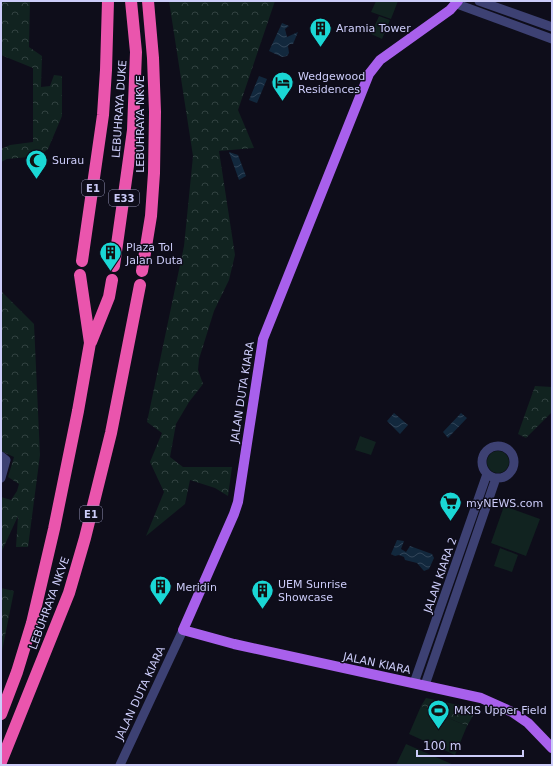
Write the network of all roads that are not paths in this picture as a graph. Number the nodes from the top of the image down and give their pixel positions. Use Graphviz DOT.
graph roads {
  1 [pos="108,1"];
  2 [pos="131,1"];
  3 [pos="148,1"];
  4 [pos="479,1"];
  5 [pos="459,4"];
  6 [pos="552,27"];
  7 [pos="552,39"];
  8 [pos="82,261"];
  9 [pos="114,266"];
  10 [pos="142,270"];
  11 [pos="80,275"];
  12 [pos="112,280"];
  13 [pos="140,285"];
  14 [pos="90,343"];
  15 [pos="1,456"];
  16 [pos="487,474"];
  17 [pos="1,478"];
  18 [pos="496,478"];
  19 [pos="183,630"];
  20 [pos="414,683"];
  21 [pos="425,685"];
  22 [pos="1,714"];
  23 [pos="552,748"];
  24 [pos="1,762"];
  25 [pos="120,765"];
  1 -- 8 [label="highway, E1"];
  2 -- 9 [label="highway, LEBUHRAYA DUKE / E33"];
  3 -- 10 [label="highway, LEBUHRAYA NKVE"];
  4 -- 6 [label="street"];
  5 -- 7 [label="street"];
  5 -- 19 [label="main road, JALAN DUTA KIARA"];
  11 -- 14 [label="highway, LEBUHRAYA NKVE"];
  12 -- 14 [label="highway"];
  13 -- 24 [label="highway, LEBUHRAYA NKVE / E1"];
  14 -- 22 [label="highway, LEBUHRAYA NKVE"];
  15 -- 17 [label="street"];
  16 -- 18 [label="street"];
  16 -- 18 [label="street"];
  16 -- 20 [label="street, JALAN KIARA 2"];
  18 -- 21 [label="street, JALAN KIARA 2"];
  19 -- 20 [label="main road, JALAN KIARA"];
  19 -- 25 [label="street, JALAN DUTA KIARA"];
  20 -- 21 [label="main road, JALAN KIARA"];
  21 -- 23 [label="main road, JALAN KIARA"];
}
